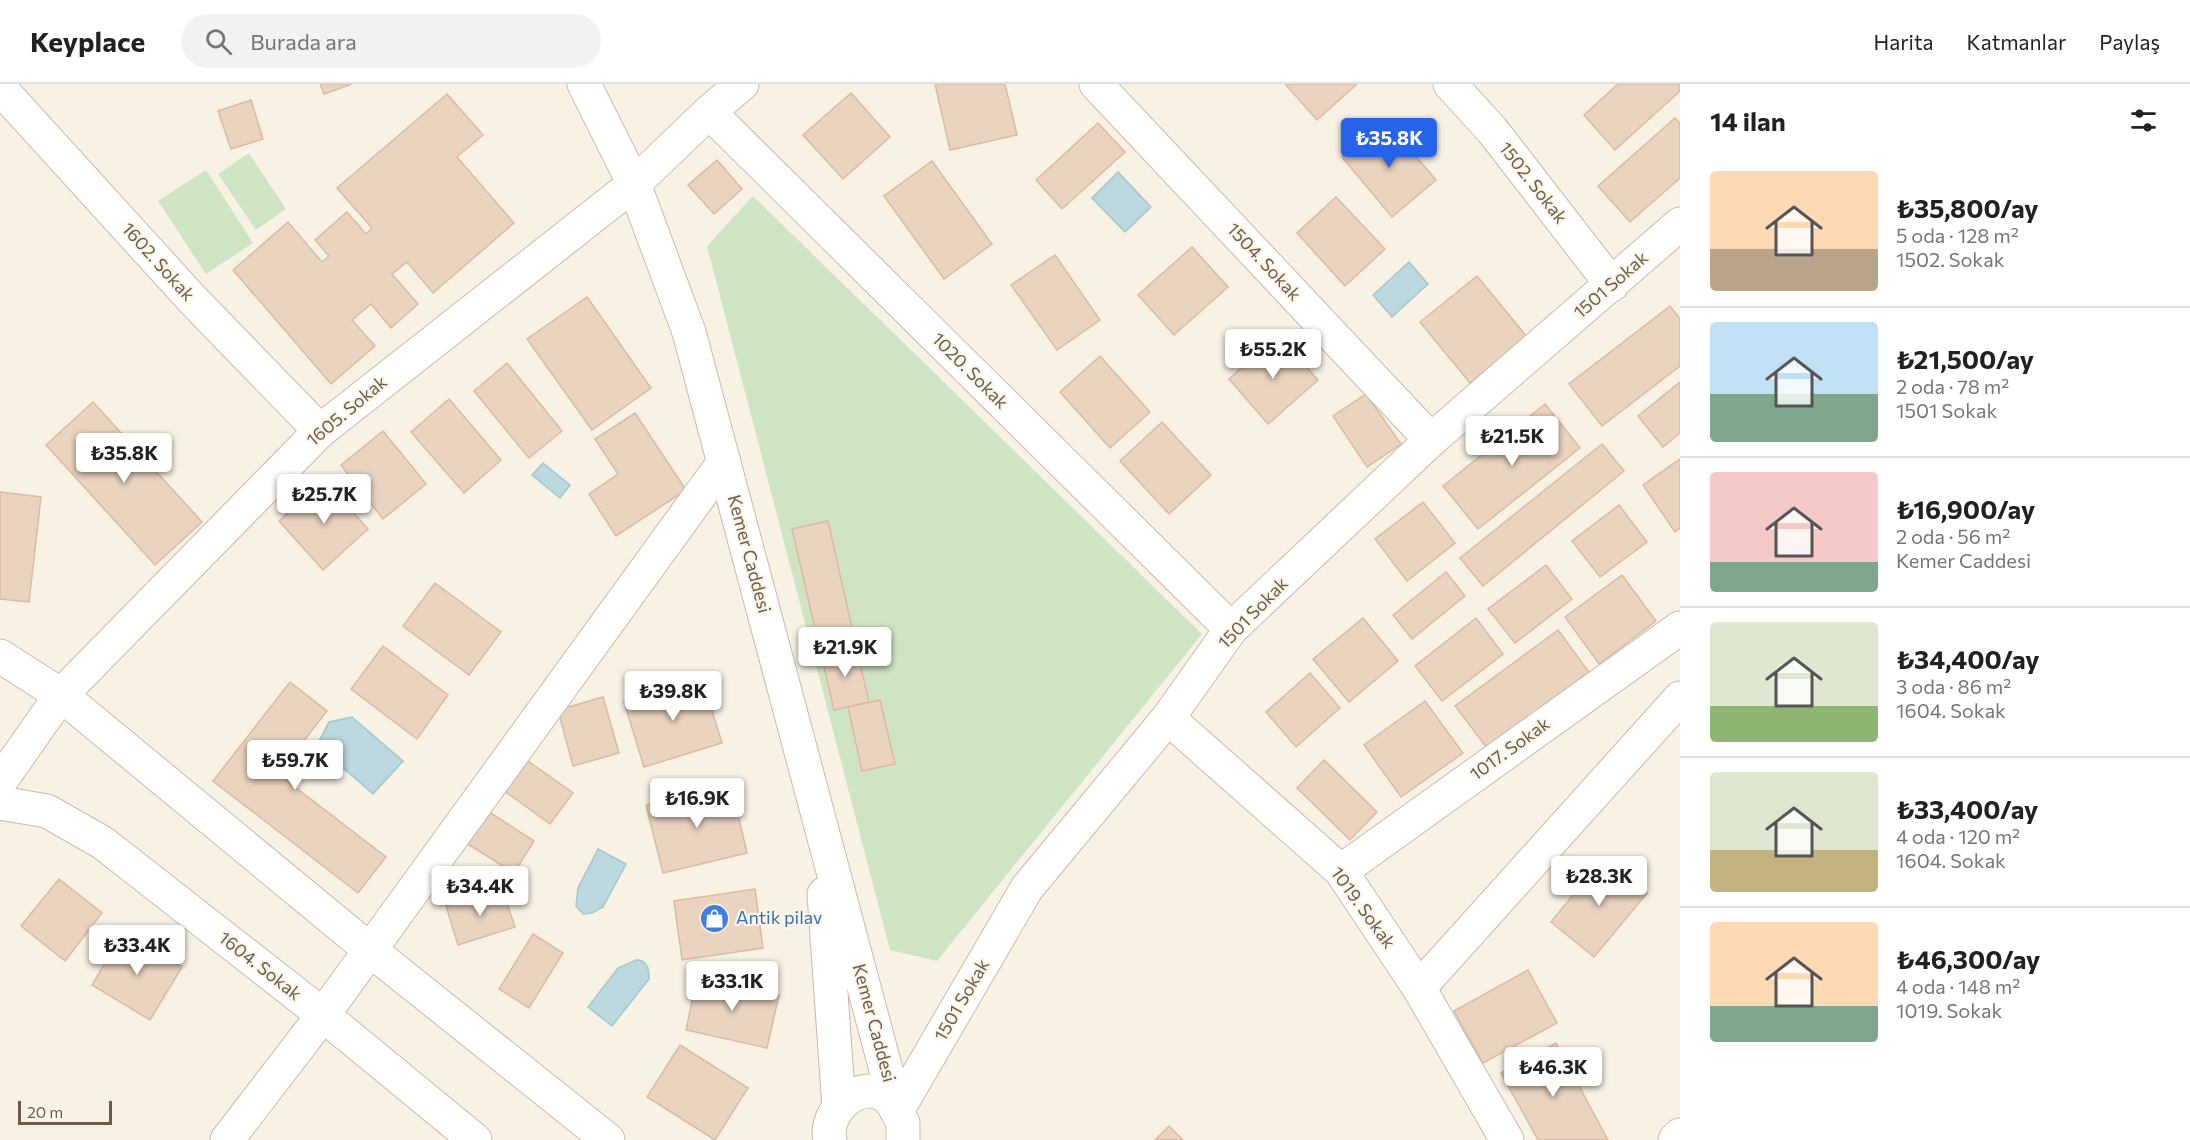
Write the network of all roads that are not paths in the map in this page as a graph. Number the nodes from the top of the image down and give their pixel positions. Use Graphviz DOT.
graph roads {
  1 [pos="584,84"];
  2 [pos="742,84"];
  3 [pos="1096,84"];
  4 [pos="1450,84"];
  5 [pos="0,88"];
  6 [pos="709,112"];
  7 [pos="634,184"];
  8 [pos="1680,224"];
  9 [pos="1612,285"];
  10 [pos="320,431"];
  11 [pos="1431,440"];
  12 [pos="724,462"];
  13 [pos="1680,628"];
  14 [pos="1231,629"];
  15 [pos="0,656"];
  16 [pos="61,695"];
  17 [pos="1680,698"];
  18 [pos="1168,718"];
  19 [pos="0,782"];
  20 [pos="0,802"];
  21 [pos="819,818"];
  22 [pos="1341,871"];
  23 [pos="370,950"];
  24 [pos="1419,988"];
  25 [pos="323,1015"];
  26 [pos="900,1125"];
  27 [pos="831,1130"];
  28 [pos="1680,1135"];
  29 [pos="227,1140"];
  30 [pos="475,1140"];
  31 [pos="608,1140"];
  32 [pos="1507,1140"];
  33 [pos="1676,1140"];
  1 -- 7 [label="street, Kemer Caddesi"];
  2 -- 6 [label="street, 1605. Sokak"];
  3 -- 11 [label="street, 1504. Sokak"];
  4 -- 9 [label="street, 1502. Sokak"];
  5 -- 10 [label="street, 1602. Sokak"];
  6 -- 7 [label="street, 1605. Sokak"];
  6 -- 14 [label="street, 1020. Sokak"];
  7 -- 10 [label="street, 1605. Sokak"];
  7 -- 12 [label="street, Kemer Caddesi"];
  8 -- 9 [label="street, 1501 Sokak"];
  9 -- 11 [label="street, 1501 Sokak"];
  10 -- 16 [label="street, 1605. Sokak"];
  11 -- 14 [label="street, 1501 Sokak"];
  12 -- 21 [label="street, Kemer Caddesi"];
  12 -- 23 [label="street"];
  13 -- 22 [label="street, 1017. Sokak"];
  14 -- 18 [label="street, 1501 Sokak"];
  15 -- 16 [label="street"];
  16 -- 19 [label="street, 1605. Sokak"];
  16 -- 23 [label="street"];
  17 -- 24 [label="street"];
  18 -- 22 [label="street, 1019. Sokak"];
  18 -- 26 [label="street, 1501 Sokak"];
  20 -- 25 [label="street, 1604. Sokak"];
  21 -- 26 [label="street, Kemer Caddesi"];
  21 -- 27 [label="street"];
  22 -- 24 [label="street, 1019. Sokak"];
  23 -- 25 [label="street"];
  23 -- 31 [label="street"];
  24 -- 32 [label="street, 1019. Sokak"];
  25 -- 29 [label="street"];
  25 -- 30 [label="street, 1604. Sokak"];
  26 -- 27 [label="street"];
  28 -- 33 [label="street"];
}
